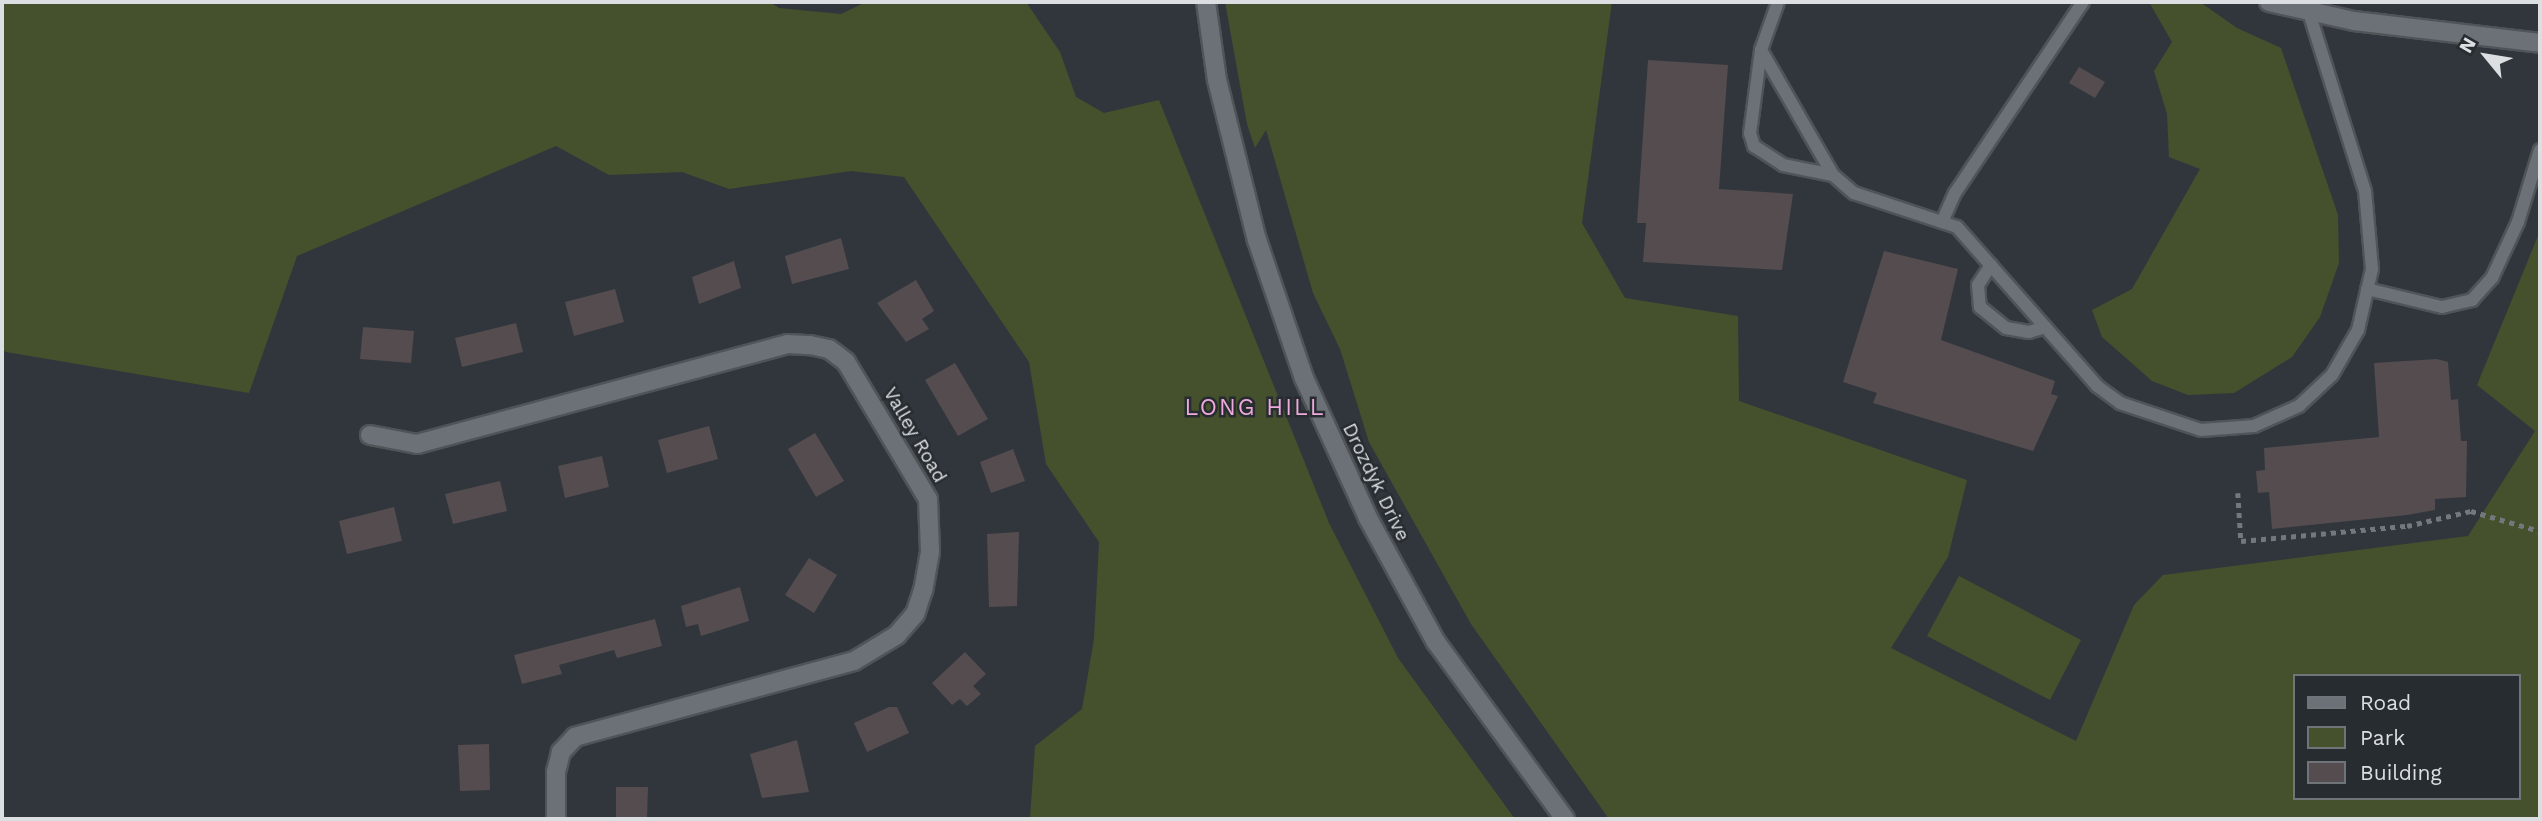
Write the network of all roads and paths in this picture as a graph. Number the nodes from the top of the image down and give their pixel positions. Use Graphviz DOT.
graph roads {
  1 [pos="1206,2"];
  2 [pos="1778,2"];
  3 [pos="2083,2"];
  4 [pos="2269,2"];
  5 [pos="2306,5"];
  6 [pos="2540,43"];
  7 [pos="1761,50"];
  8 [pos="2540,150"];
  9 [pos="1833,175"];
  10 [pos="1942,222"];
  11 [pos="1991,265"];
  12 [pos="2367,289"];
  13 [pos="2045,327"];
  14 [pos="370,435"];
  15 [pos="2238,492"];
  16 [pos="2540,531"];
  17 [pos="556,819"];
  18 [pos="1565,819"];
  1 -- 18 [label="street, Drozdyk Drive"];
  2 -- 7 [label="lane"];
  3 -- 10 [label="lane"];
  4 -- 5 [label="street"];
  5 -- 6 [label="street"];
  5 -- 12 [label="lane"];
  7 -- 9 [label="lane"];
  7 -- 9 [label="lane"];
  8 -- 12 [label="lane"];
  9 -- 10 [label="lane"];
  10 -- 11 [label="lane"];
  11 -- 13 [label="lane"];
  11 -- 13 [label="lane"];
  12 -- 13 [label="lane"];
  14 -- 17 [label="street, Valley Road"];
  15 -- 16 [label="path"];
}
